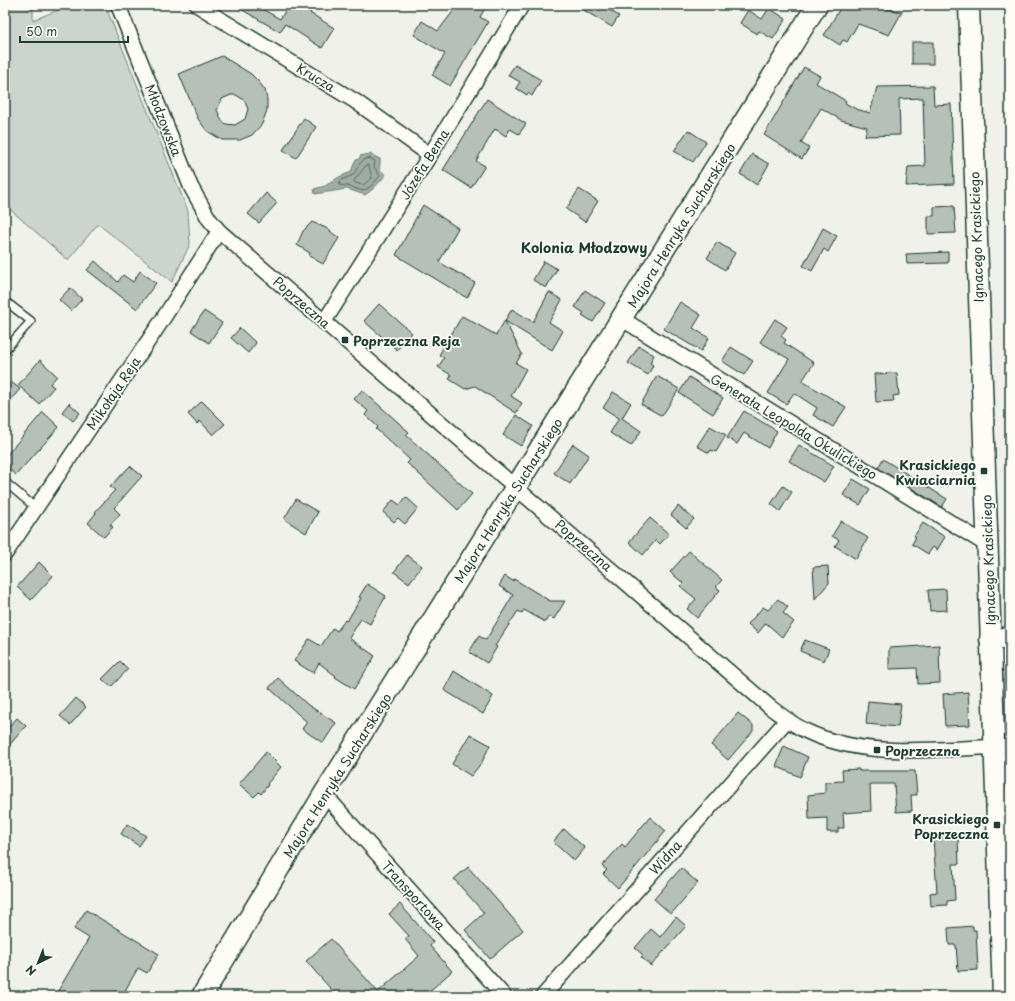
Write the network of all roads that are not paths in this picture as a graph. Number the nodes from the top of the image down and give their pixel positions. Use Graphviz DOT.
graph roads {
  1 [pos="118,5"];
  2 [pos="197,5"];
  3 [pos="522,5"];
  4 [pos="817,5"];
  5 [pos="969,5"];
  6 [pos="430,155"];
  7 [pos="219,231"];
  8 [pos="5,301"];
  9 [pos="622,319"];
  10 [pos="324,322"];
  11 [pos="5,350"];
  12 [pos="5,482"];
  13 [pos="516,487"];
  14 [pos="36,508"];
  15 [pos="987,545"];
  16 [pos="5,554"];
  17 [pos="1010,638"];
  18 [pos="990,639"];
  19 [pos="788,720"];
  20 [pos="994,747"];
  21 [pos="324,794"];
  22 [pos="1005,909"];
  23 [pos="202,996"];
  24 [pos="504,996"];
  25 [pos="543,996"];
  26 [pos="1003,996"];
  1 -- 7 [label="street, Młodzowska"];
  2 -- 6 [label="street, Krucza"];
  3 -- 6 [label="street, Józefa Bema"];
  4 -- 9 [label="street, Majora Henryka Sucharskiego"];
  5 -- 15 [label="street, Ignacego Krasickiego"];
  6 -- 10 [label="street, Józefa Bema"];
  7 -- 10 [label="street, Poprzeczna"];
  7 -- 14 [label="street, Mikołaja Reja"];
  8 -- 11 [label="lane"];
  9 -- 13 [label="street, Majora Henryka Sucharskiego"];
  9 -- 15 [label="street, Generała Leopolda Okulickiego"];
  10 -- 13 [label="street, Poprzeczna"];
  12 -- 14 [label="lane"];
  13 -- 19 [label="street, Poprzeczna"];
  13 -- 21 [label="street, Majora Henryka Sucharskiego"];
  14 -- 16 [label="street, Mikołaja Reja"];
  15 -- 18 [label="street, Ignacego Krasickiego"];
  17 -- 18 [label="street"];
  18 -- 20 [label="street, Ignacego Krasickiego"];
  19 -- 20 [label="street, Poprzeczna"];
  19 -- 25 [label="street, Widna"];
  20 -- 22 [label="street, Ignacego Krasickiego"];
  21 -- 23 [label="street, Majora Henryka Sucharskiego"];
  21 -- 24 [label="street, Transportowa"];
  22 -- 26 [label="street, Ignacego Krasickiego"];
}
